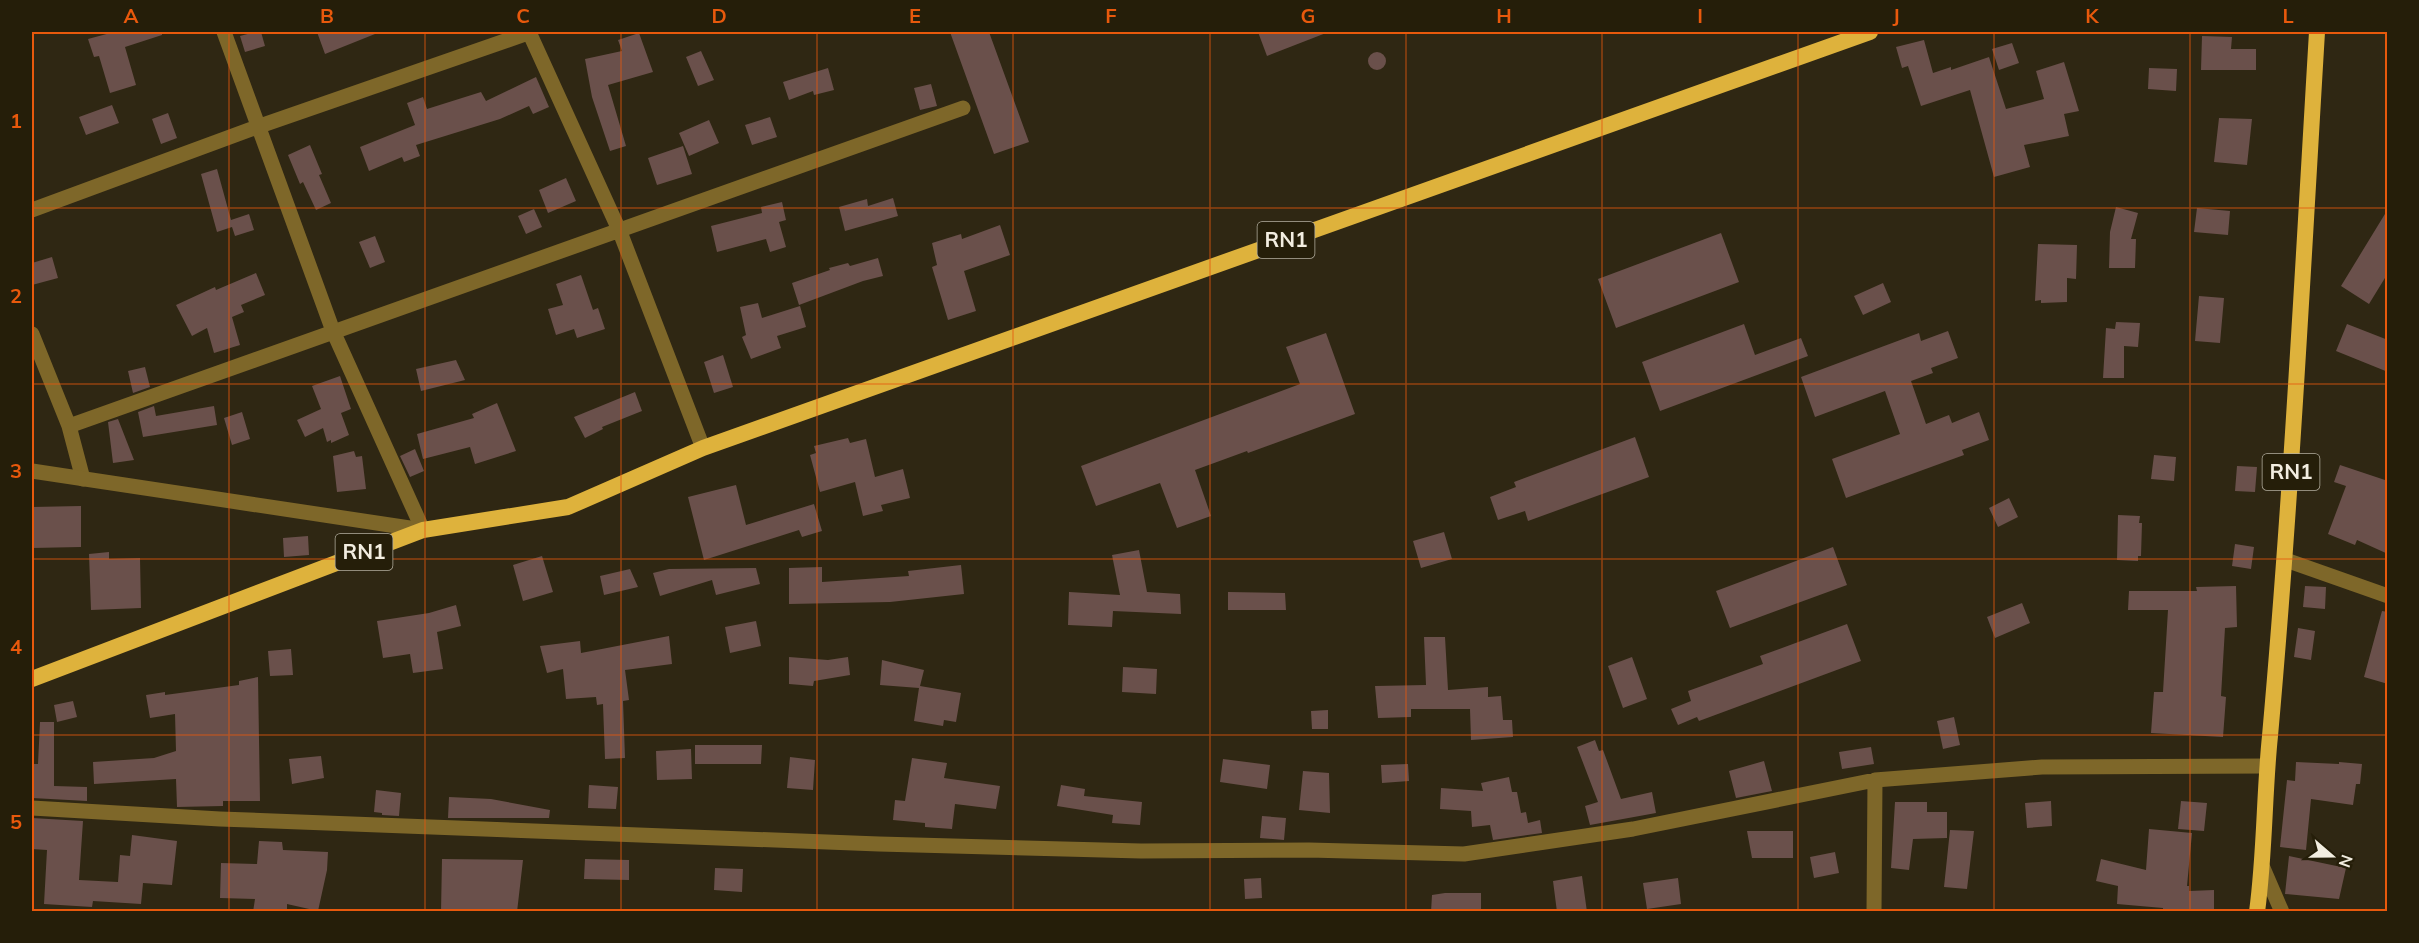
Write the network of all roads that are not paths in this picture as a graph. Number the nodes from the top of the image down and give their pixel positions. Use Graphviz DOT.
graph roads {
  1 [pos="224,32"];
  2 [pos="530,32"];
  3 [pos="1870,32"];
  4 [pos="2317,32"];
  5 [pos="963,108"];
  6 [pos="257,127"];
  7 [pos="32,210"];
  8 [pos="620,232"];
  9 [pos="333,331"];
  10 [pos="32,334"];
  11 [pos="69,426"];
  12 [pos="703,448"];
  13 [pos="32,471"];
  14 [pos="83,479"];
  15 [pos="423,530"];
  16 [pos="2286,560"];
  17 [pos="2388,596"];
  18 [pos="32,679"];
  19 [pos="2267,766"];
  20 [pos="1875,780"];
  21 [pos="32,808"];
  22 [pos="2262,868"];
  23 [pos="1874,912"];
  24 [pos="2257,912"];
  25 [pos="2282,912"];
  1 -- 6 [label="street"];
  2 -- 6 [label="street"];
  2 -- 8 [label="street"];
  3 -- 12 [label="highway, RN1"];
  4 -- 16 [label="highway, RN1"];
  5 -- 8 [label="street"];
  6 -- 7 [label="street"];
  6 -- 9 [label="street"];
  8 -- 9 [label="street"];
  8 -- 12 [label="street"];
  9 -- 11 [label="street"];
  9 -- 15 [label="street"];
  10 -- 11 [label="street"];
  11 -- 14 [label="street"];
  12 -- 15 [label="highway, RN1"];
  13 -- 14 [label="street"];
  14 -- 15 [label="street"];
  15 -- 18 [label="highway, RN1"];
  16 -- 17 [label="street"];
  16 -- 19 [label="highway, RN1"];
  19 -- 20 [label="street"];
  19 -- 22 [label="highway, RN1"];
  20 -- 21 [label="street"];
  20 -- 23 [label="street"];
  22 -- 24 [label="highway, RN1"];
  22 -- 25 [label="street"];
}
